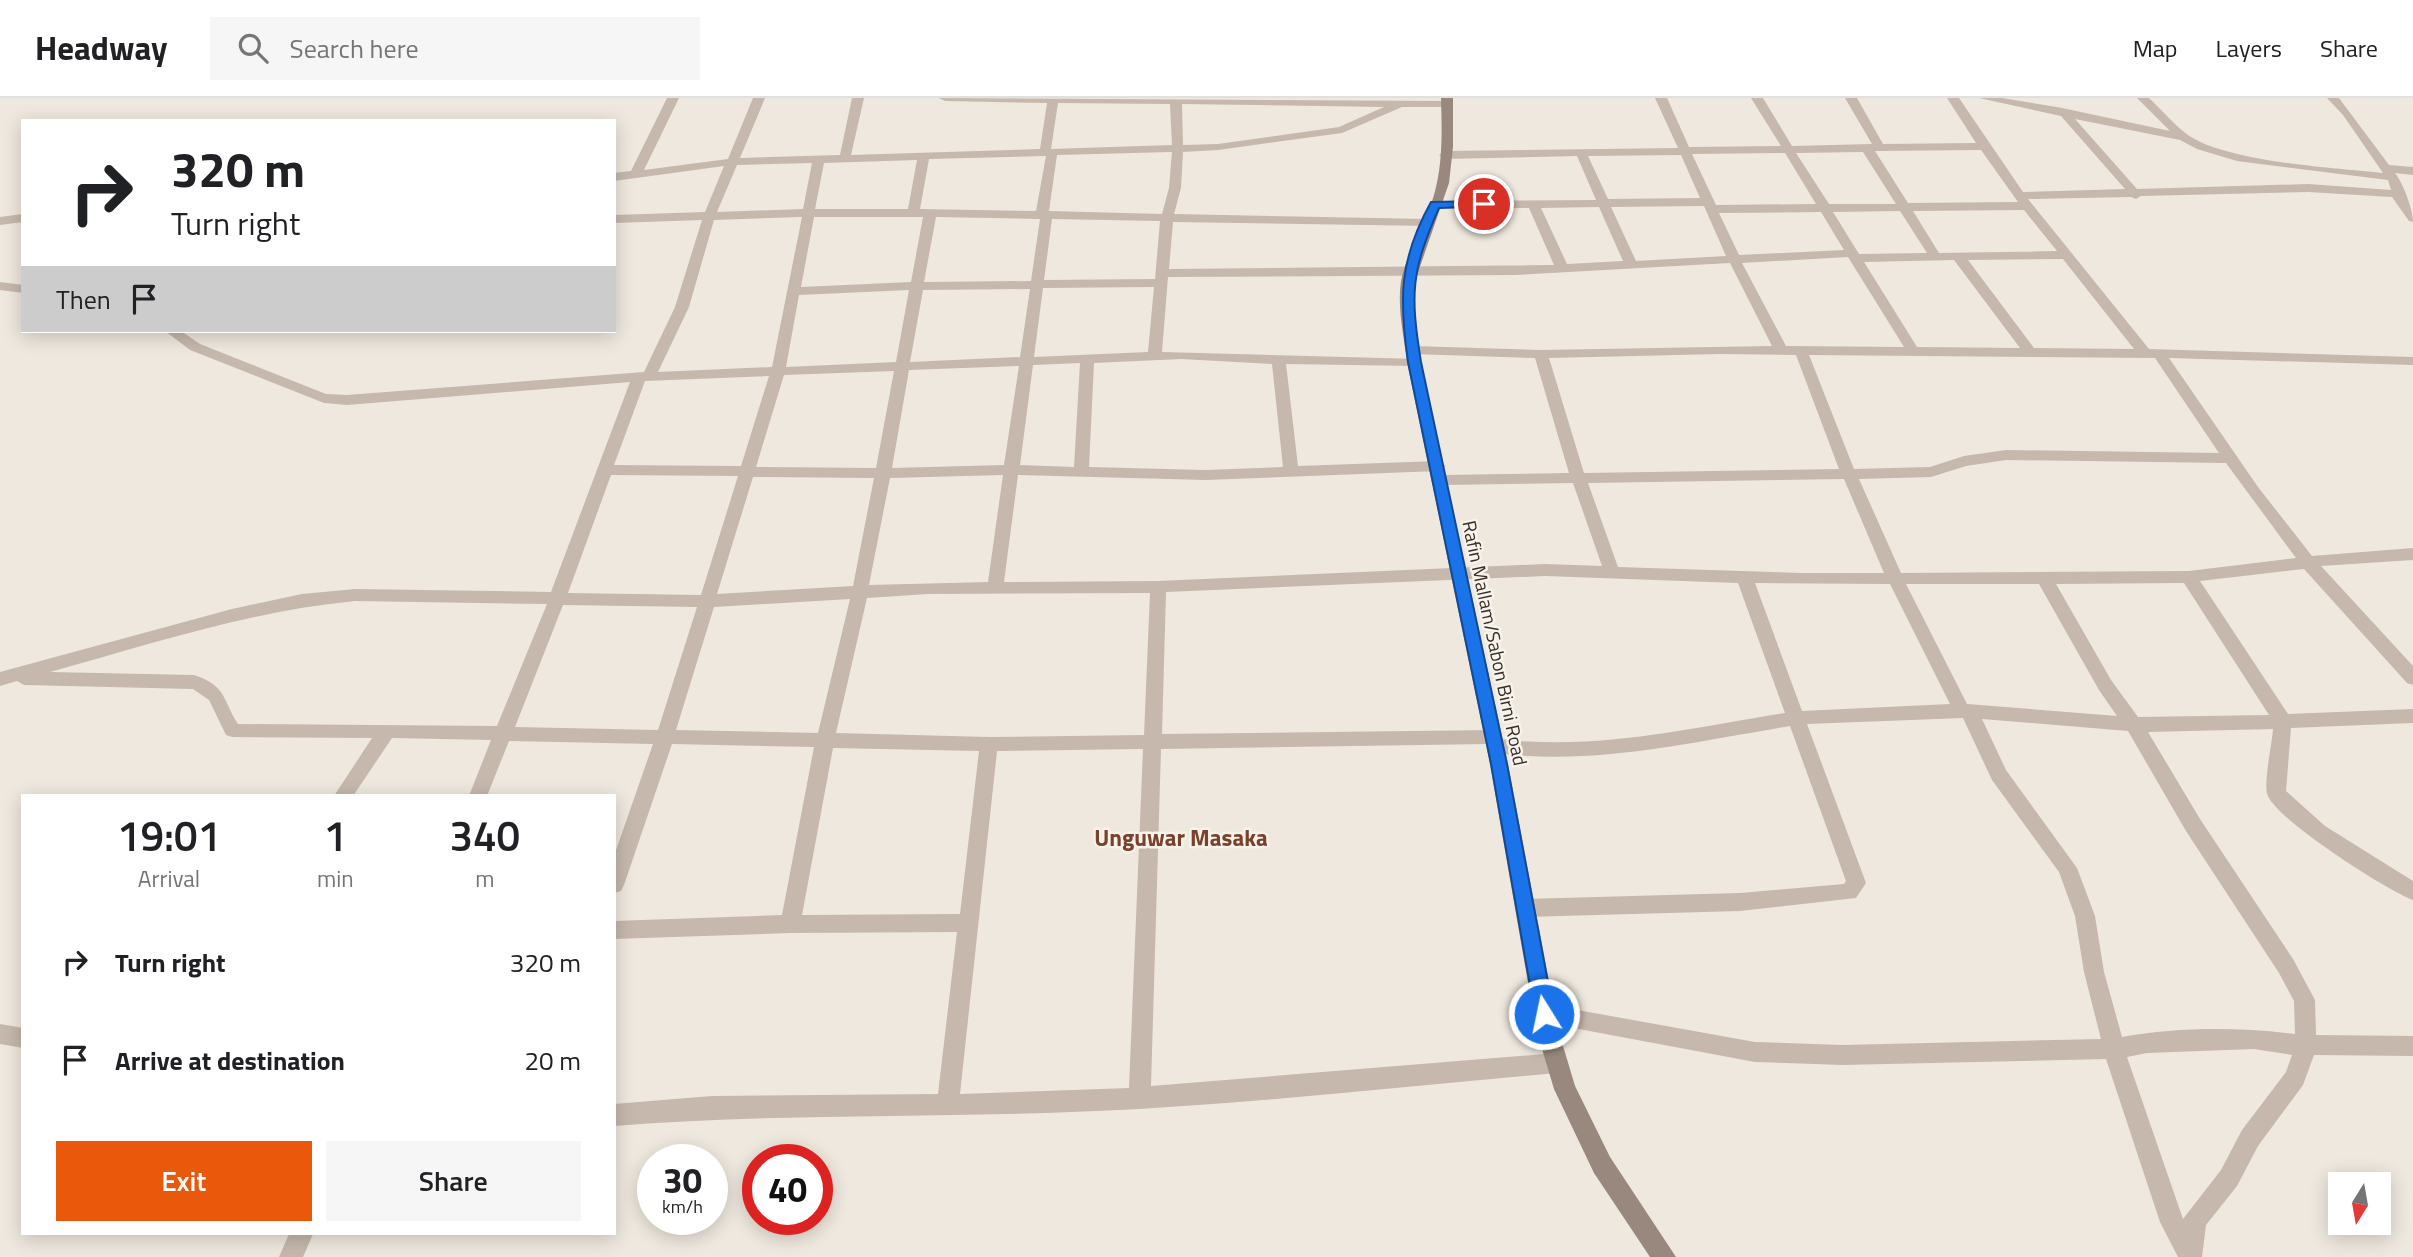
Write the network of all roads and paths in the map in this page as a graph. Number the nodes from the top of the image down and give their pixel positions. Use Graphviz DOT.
graph roads {
  1 [pos="673,98"];
  2 [pos="759,98"];
  3 [pos="859,98"];
  4 [pos="945,98"];
  5 [pos="1661,98"];
  6 [pos="1758,98"];
  7 [pos="1851,98"];
  8 [pos="1953,98"];
  9 [pos="1984,98"];
  10 [pos="2050,98"];
  11 [pos="2143,98"];
  12 [pos="2333,98"];
  13 [pos="1053,99"];
  14 [pos="1447,101"];
  15 [pos="1176,102"];
  16 [pos="1399,104"];
  17 [pos="2064,113"];
  18 [pos="2183,137"];
  19 [pos="1986,146"];
  20 [pos="1787,147"];
  21 [pos="1872,147"];
  22 [pos="1177,150"];
  23 [pos="1683,150"];
  24 [pos="1049,153"];
  25 [pos="1581,153"];
  26 [pos="924,155"];
  27 [pos="1445,155"];
  28 [pos="845,157"];
  29 [pos="819,159"];
  30 [pos="730,162"];
  31 [pos="2413,171"];
  32 [pos="2389,173"];
  33 [pos="636,174"];
  34 [pos="616,177"];
  35 [pos="2397,194"];
  36 [pos="2136,195"];
  37 [pos="2025,201"];
  38 [pos="1602,202"];
  39 [pos="1533,203"];
  40 [pos="1435,205"];
  41 [pos="1709,205"];
  42 [pos="1904,206"];
  43 [pos="1823,208"];
  44 [pos="807,213"];
  45 [pos="913,213"];
  46 [pos="930,213"];
  47 [pos="1045,214"];
  48 [pos="1167,216"];
  49 [pos="709,217"];
  50 [pos="21,218"];
  51 [pos="2413,218"];
  52 [pos="616,219"];
  53 [pos="0,221"];
  54 [pos="1427,223"];
  55 [pos="1852,255"];
  56 [pos="1956,255"];
  57 [pos="2068,255"];
  58 [pos="1935,256"];
  59 [pos="1734,259"];
  60 [pos="1632,266"];
  61 [pos="1562,268"];
  62 [pos="1411,270"];
  63 [pos="1162,278"];
  64 [pos="1038,284"];
  65 [pos="0,286"];
  66 [pos="915,286"];
  67 [pos="21,289"];
  68 [pos="795,291"];
  69 [pos="175,333"];
  70 [pos="1781,351"];
  71 [pos="1801,351"];
  72 [pos="1914,353"];
  73 [pos="1541,354"];
  74 [pos="2031,354"];
  75 [pos="1155,356"];
  76 [pos="1414,356"];
  77 [pos="2153,356"];
  78 [pos="1087,359"];
  79 [pos="1279,360"];
  80 [pos="2413,361"];
  81 [pos="1027,362"];
  82 [pos="901,367"];
  83 [pos="778,371"];
  84 [pos="644,377"];
  85 [pos="2232,458"];
  86 [pos="605,470"];
  87 [pos="1012,470"];
  88 [pos="1081,471"];
  89 [pos="747,473"];
  90 [pos="883,473"];
  91 [pos="1291,473"];
  92 [pos="1440,473"];
  93 [pos="1849,474"];
  94 [pos="1578,477"];
  95 [pos="2413,554"];
  96 [pos="2308,562"];
  97 [pos="1612,572"];
  98 [pos="1459,573"];
  99 [pos="1744,576"];
  100 [pos="2043,576"];
  101 [pos="2189,577"];
  102 [pos="1895,578"];
  103 [pos="995,587"];
  104 [pos="1158,587"];
  105 [pos="860,591"];
  106 [pos="558,597"];
  107 [pos="707,601"];
  108 [pos="3,678"];
  109 [pos="2413,678"];
  110 [pos="1965,711"];
  111 [pos="2413,716"];
  112 [pos="1795,718"];
  113 [pos="2283,721"];
  114 [pos="2134,725"];
  115 [pos="387,731"];
  116 [pos="503,734"];
  117 [pos="665,737"];
  118 [pos="825,740"];
  119 [pos="1153,741"];
  120 [pos="1494,741"];
  121 [pos="989,744"];
  122 [pos="344,794"];
  123 [pos="479,794"];
  124 [pos="616,880"];
  125 [pos="2413,891"];
  126 [pos="1525,908"];
  127 [pos="967,923"];
  128 [pos="790,924"];
  129 [pos="616,930"];
  130 [pos="1544,1014"];
  131 [pos="0,1034"];
  132 [pos="21,1038"];
  133 [pos="2304,1045"];
  134 [pos="2413,1046"];
  135 [pos="2115,1049"];
  136 [pos="1557,1063"];
  137 [pos="1140,1098"];
  138 [pos="948,1105"];
  139 [pos="616,1115"];
  140 [pos="301,1235"];
  141 [pos="2189,1255"];
  142 [pos="291,1257"];
  143 [pos="1664,1257"];
  1 -- 33 [label="street"];
  2 -- 30 [label="street"];
  3 -- 28 [label="street"];
  4 -- 13 [label="street"];
  5 -- 23 [label="street"];
  6 -- 20 [label="street"];
  7 -- 21 [label="street"];
  8 -- 19 [label="street"];
  9 -- 17 [label="street"];
  10 -- 17 [label="street"];
  11 -- 18 [label="street"];
  12 -- 32 [label="street"];
  13 -- 15 [label="street"];
  13 -- 24 [label="street"];
  14 -- 16 [label="street"];
  14 -- 27 [label="street, Rafin Mallam/Sabon Birni Road"];
  15 -- 16 [label="street"];
  15 -- 22 [label="street"];
  16 -- 22 [label="street"];
  17 -- 18 [label="street"];
  17 -- 36 [label="street"];
  18 -- 32 [label="street"];
  19 -- 21 [label="street"];
  19 -- 37 [label="street"];
  20 -- 21 [label="street"];
  20 -- 23 [label="street"];
  20 -- 43 [label="street"];
  21 -- 42 [label="street"];
  22 -- 24 [label="street"];
  22 -- 48 [label="street"];
  23 -- 25 [label="street"];
  23 -- 41 [label="street"];
  24 -- 26 [label="street"];
  24 -- 47 [label="street"];
  25 -- 27 [label="street"];
  25 -- 38 [label="street"];
  26 -- 28 [label="street"];
  26 -- 45 [label="street"];
  27 -- 40 [label="street, Rafin Mallam/Sabon Birni Road"];
  28 -- 29 [label="street"];
  29 -- 30 [label="street"];
  29 -- 44 [label="street"];
  30 -- 33 [label="street"];
  30 -- 49 [label="street"];
  31 -- 32 [label="street"];
  32 -- 35 [label="street"];
  33 -- 34 [label="street"];
  35 -- 36 [label="street"];
  35 -- 51 [label="street"];
  36 -- 37 [label="street"];
  37 -- 42 [label="street"];
  37 -- 57 [label="street"];
  38 -- 39 [label="street"];
  38 -- 41 [label="street"];
  38 -- 60 [label="street"];
  39 -- 40 [label="street"];
  39 -- 61 [label="street"];
  40 -- 54 [label="street, Rafin Mallam/Sabon Birni Road"];
  41 -- 43 [label="street"];
  41 -- 59 [label="street"];
  42 -- 43 [label="street"];
  42 -- 58 [label="street"];
  43 -- 55 [label="street"];
  44 -- 45 [label="street"];
  44 -- 49 [label="street"];
  44 -- 68 [label="street"];
  45 -- 46 [label="street"];
  46 -- 47 [label="street"];
  46 -- 66 [label="street"];
  47 -- 48 [label="street"];
  47 -- 64 [label="street"];
  48 -- 54 [label="street"];
  48 -- 63 [label="street"];
  49 -- 52 [label="street"];
  49 -- 84 [label="street"];
  50 -- 53 [label="street"];
  54 -- 62 [label="street, Rafin Mallam/Sabon Birni Road"];
  55 -- 58 [label="street"];
  55 -- 59 [label="street"];
  55 -- 72 [label="street"];
  56 -- 57 [label="street"];
  56 -- 58 [label="street"];
  56 -- 74 [label="street"];
  57 -- 77 [label="street"];
  59 -- 60 [label="street"];
  59 -- 70 [label="street"];
  60 -- 61 [label="street"];
  61 -- 62 [label="street"];
  62 -- 63 [label="street"];
  62 -- 76 [label="street, Rafin Mallam/Sabon Birni Road"];
  63 -- 64 [label="street"];
  63 -- 75 [label="street"];
  64 -- 66 [label="street"];
  64 -- 81 [label="street"];
  65 -- 67 [label="street"];
  66 -- 68 [label="street"];
  66 -- 82 [label="street"];
  68 -- 83 [label="street"];
  69 -- 84 [label="street"];
  70 -- 71 [label="street"];
  70 -- 73 [label="street"];
  71 -- 72 [label="street"];
  71 -- 93 [label="street"];
  72 -- 74 [label="street"];
  73 -- 76 [label="street"];
  73 -- 94 [label="street"];
  74 -- 77 [label="street"];
  75 -- 78 [label="street"];
  75 -- 79 [label="street"];
  76 -- 79 [label="street"];
  76 -- 92 [label="street, Rafin Mallam/Sabon Birni Road"];
  77 -- 80 [label="street"];
  77 -- 85 [label="street"];
  78 -- 81 [label="street"];
  78 -- 88 [label="street"];
  79 -- 91 [label="street"];
  81 -- 82 [label="street"];
  81 -- 87 [label="street"];
  82 -- 83 [label="street"];
  82 -- 90 [label="street"];
  83 -- 84 [label="street"];
  83 -- 89 [label="street"];
  84 -- 86 [label="street"];
  85 -- 93 [label="street"];
  85 -- 96 [label="street"];
  86 -- 89 [label="street"];
  86 -- 106 [label="street"];
  87 -- 88 [label="street"];
  87 -- 90 [label="street"];
  87 -- 103 [label="street"];
  88 -- 91 [label="street"];
  89 -- 90 [label="street"];
  89 -- 107 [label="street"];
  90 -- 105 [label="street"];
  91 -- 92 [label="street"];
  92 -- 94 [label="street"];
  92 -- 98 [label="street, Rafin Mallam/Sabon Birni Road"];
  93 -- 94 [label="street"];
  93 -- 102 [label="street"];
  94 -- 97 [label="street"];
  95 -- 96 [label="street"];
  96 -- 101 [label="street"];
  96 -- 109 [label="street"];
  97 -- 98 [label="street"];
  97 -- 99 [label="street"];
  98 -- 104 [label="street"];
  98 -- 120 [label="street, Rafin Mallam/Sabon Birni Road"];
  99 -- 102 [label="street"];
  99 -- 112 [label="street"];
  100 -- 101 [label="street"];
  100 -- 102 [label="street"];
  100 -- 114 [label="street"];
  101 -- 113 [label="street"];
  102 -- 110 [label="street"];
  103 -- 104 [label="street"];
  103 -- 105 [label="street"];
  104 -- 119 [label="street"];
  105 -- 107 [label="street"];
  105 -- 118 [label="street"];
  106 -- 107 [label="street"];
  106 -- 108 [label="street"];
  106 -- 116 [label="street"];
  107 -- 117 [label="street"];
  108 -- 115 [label="street"];
  110 -- 112 [label="street"];
  110 -- 114 [label="street"];
  110 -- 135 [label="street"];
  111 -- 113 [label="street"];
  112 -- 120 [label="street"];
  112 -- 126 [label="street"];
  113 -- 114 [label="street"];
  113 -- 125 [label="street"];
  114 -- 133 [label="street"];
  115 -- 116 [label="street"];
  115 -- 122 [label="street"];
  116 -- 117 [label="street"];
  116 -- 123 [label="street"];
  117 -- 118 [label="street"];
  117 -- 124 [label="street"];
  118 -- 121 [label="street"];
  118 -- 128 [label="street"];
  119 -- 120 [label="street"];
  119 -- 121 [label="street"];
  119 -- 137 [label="street"];
  120 -- 126 [label="street, Rafin Mallam/Sabon Birni Road"];
  121 -- 127 [label="street"];
  126 -- 130 [label="street, Rafin Mallam/Sabon Birni Road"];
  127 -- 128 [label="street"];
  127 -- 138 [label="street"];
  128 -- 129 [label="street"];
  130 -- 135 [label="street"];
  130 -- 136 [label="street, Rafin Mallam/Sabon Birni Road"];
  131 -- 132 [label="street"];
  133 -- 134 [label="street"];
  133 -- 135 [label="street"];
  133 -- 141 [label="street"];
  135 -- 141 [label="street"];
  136 -- 137 [label="street"];
  136 -- 143 [label="street, Rafin Mallam/Sabon Birni Road"];
  137 -- 138 [label="street"];
  138 -- 139 [label="street"];
  140 -- 142 [label="street"];
}
